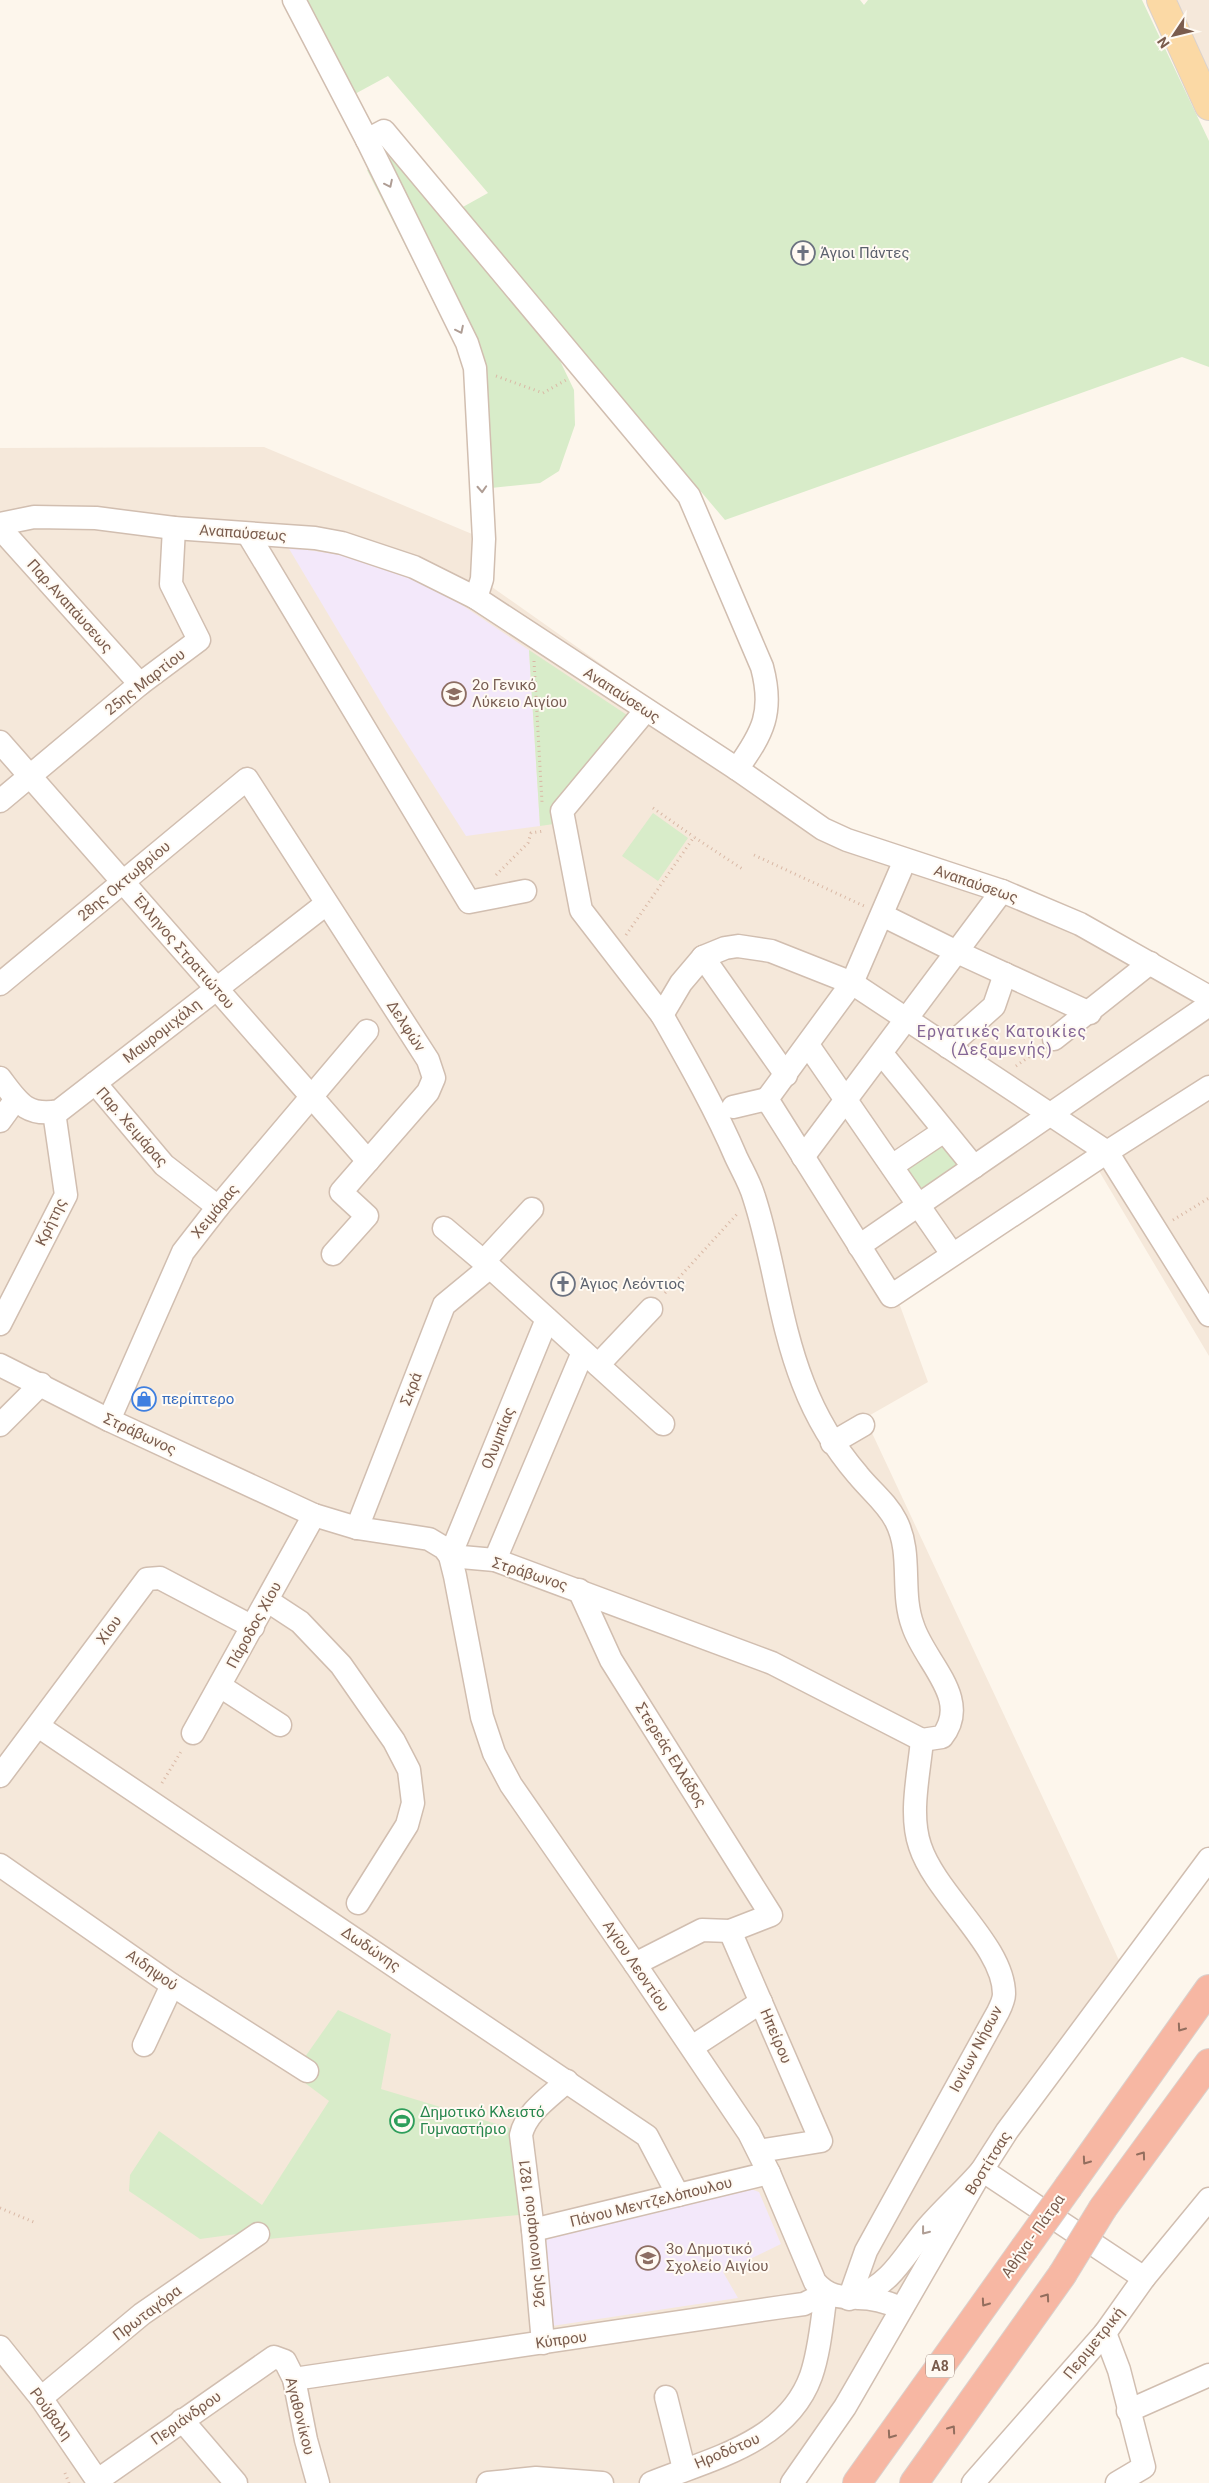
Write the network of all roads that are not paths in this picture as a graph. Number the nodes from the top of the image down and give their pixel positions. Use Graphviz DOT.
graph roads {
  1 [pos="294,0"];
  2 [pos="1161,0"];
  3 [pos="1209,106"];
  4 [pos="367,140"];
  5 [pos="0,526"];
  6 [pos="174,528"];
  7 [pos="248,534"];
  8 [pos="476,598"];
  9 [pos="140,684"];
  10 [pos="646,710"];
  11 [pos="0,742"];
  12 [pos="737,769"];
  13 [pos="30,776"];
  14 [pos="247,779"];
  15 [pos="0,801"];
  16 [pos="905,860"];
  17 [pos="123,883"];
  18 [pos="525,891"];
  19 [pos="1002,891"];
  20 [pos="326,904"];
  21 [pos="882,914"];
  22 [pos="957,952"];
  23 [pos="703,957"];
  24 [pos="1150,963"];
  25 [pos="1005,974"];
  26 [pos="852,983"];
  27 [pos="0,984"];
  28 [pos="216,989"];
  29 [pos="1209,997"];
  30 [pos="1209,1005"];
  31 [pos="1090,1013"];
  32 [pos="662,1015"];
  33 [pos="907,1020"];
  34 [pos="367,1031"];
  35 [pos="1054,1039"];
  36 [pos="808,1045"];
  37 [pos="948,1047"];
  38 [pos="882,1054"];
  39 [pos="786,1075"];
  40 [pos="0,1078"];
  41 [pos="95,1083"];
  42 [pos="1209,1087"];
  43 [pos="312,1097"];
  44 [pos="16,1099"];
  45 [pos="767,1099"];
  46 [pos="847,1101"];
  47 [pos="733,1107"];
  48 [pos="48,1113"];
  49 [pos="1049,1114"];
  50 [pos="0,1121"];
  51 [pos="944,1131"];
  52 [pos="1107,1152"];
  53 [pos="803,1157"];
  54 [pos="368,1161"];
  55 [pos="892,1166"];
  56 [pos="974,1167"];
  57 [pos="919,1205"];
  58 [pos="218,1207"];
  59 [pos="532,1209"];
  60 [pos="444,1228"];
  61 [pos="859,1246"];
  62 [pos="333,1254"];
  63 [pos="952,1254"];
  64 [pos="487,1264"];
  65 [pos="651,1308"];
  66 [pos="1209,1315"];
  67 [pos="547,1319"];
  68 [pos="0,1324"];
  69 [pos="590,1359"];
  70 [pos="0,1365"];
  71 [pos="41,1384"];
  72 [pos="109,1420"];
  73 [pos="663,1424"];
  74 [pos="0,1425"];
  75 [pos="863,1425"];
  76 [pos="832,1442"];
  77 [pos="314,1515"];
  78 [pos="357,1528"];
  79 [pos="450,1556"];
  80 [pos="495,1560"];
  81 [pos="579,1590"];
  82 [pos="268,1601"];
  83 [pos="253,1627"];
  84 [pos="220,1686"];
  85 [pos="280,1725"];
  86 [pos="38,1726"];
  87 [pos="193,1733"];
  88 [pos="922,1740"];
  89 [pos="0,1776"];
  90 [pos="1209,1859"];
  91 [pos="0,1865"];
  92 [pos="358,1903"];
  93 [pos="730,1931"];
  94 [pos="635,1964"];
  95 [pos="172,1985"];
  96 [pos="1209,1988"];
  97 [pos="762,2002"];
  98 [pos="144,2045"];
  99 [pos="692,2047"];
  100 [pos="1209,2063"];
  101 [pos="307,2071"];
  102 [pos="567,2081"];
  103 [pos="759,2152"];
  104 [pos="982,2170"];
  105 [pos="769,2173"];
  106 [pos="678,2196"];
  107 [pos="1209,2199"];
  108 [pos="533,2230"];
  109 [pos="258,2234"];
  110 [pos="1144,2278"];
  111 [pos="826,2293"];
  112 [pos="853,2298"];
  113 [pos="901,2308"];
  114 [pos="1105,2333"];
  115 [pos="542,2343"];
  116 [pos="0,2348"];
  117 [pos="274,2357"];
  118 [pos="1209,2375"];
  119 [pos="294,2380"];
  120 [pos="666,2397"];
  121 [pos="41,2398"];
  122 [pos="1128,2410"];
  123 [pos="182,2420"];
  124 [pos="684,2469"];
  125 [pos="99,2482"];
  126 [pos="236,2483"];
  127 [pos="318,2483"];
  128 [pos="488,2483"];
  129 [pos="602,2483"];
  130 [pos="651,2483"];
  131 [pos="792,2483"];
  132 [pos="857,2483"];
  133 [pos="914,2483"];
  134 [pos="973,2483"];
  135 [pos="1117,2483"];
  1 -- 4 [label="street"];
  2 -- 3 [label="main road"];
  4 -- 8 [label="street, one-way"];
  4 -- 12 [label="street"];
  5 -- 6 [label="street, Αναπαύσεως"];
  5 -- 9 [label="street, Παρ.Αναπάυσεως"];
  6 -- 7 [label="street, Αναπαύσεως"];
  6 -- 9 [label="street, 25ης Μαρτίου"];
  7 -- 8 [label="street, Αναπαύσεως"];
  7 -- 18 [label="street"];
  8 -- 10 [label="street, Αναπαύσεως"];
  9 -- 13 [label="street, 25ης Μαρτίου"];
  10 -- 12 [label="street, Αναπαύσεως"];
  10 -- 32 [label="street"];
  11 -- 13 [label="street, Έλληνος Στρατιώτου"];
  12 -- 16 [label="street, Αναπαύσεως"];
  13 -- 15 [label="street, 25ης Μαρτίου"];
  13 -- 17 [label="street, Έλληνος Στρατιώτου"];
  14 -- 17 [label="street, 28ης Οκτωβρίου"];
  14 -- 20 [label="street, Δελφών"];
  16 -- 19 [label="street, Αναπαύσεως"];
  16 -- 21 [label="street"];
  17 -- 27 [label="street, 28ης Οκτωβρίου"];
  17 -- 28 [label="street, Έλληνος Στρατιώτου"];
  19 -- 22 [label="street"];
  19 -- 24 [label="street, Αναπαύσεως"];
  20 -- 28 [label="street, Μαυρομιχάλη"];
  20 -- 54 [label="street, Δελφών"];
  21 -- 22 [label="street"];
  21 -- 26 [label="street"];
  22 -- 25 [label="street"];
  22 -- 33 [label="street"];
  23 -- 26 [label="street"];
  23 -- 32 [label="street"];
  23 -- 39 [label="street"];
  24 -- 29 [label="street, Αναπαύσεως"];
  24 -- 31 [label="street"];
  25 -- 31 [label="street"];
  25 -- 37 [label="street"];
  26 -- 33 [label="street"];
  26 -- 36 [label="street"];
  28 -- 41 [label="street, Μαυρομιχάλη"];
  28 -- 43 [label="street, Έλληνος Στρατιώτου"];
  30 -- 49 [label="street"];
  31 -- 35 [label="street"];
  32 -- 76 [label="street"];
  33 -- 37 [label="street"];
  33 -- 38 [label="street"];
  34 -- 43 [label="street, Χειμάρας"];
  36 -- 39 [label="street"];
  36 -- 46 [label="street"];
  37 -- 49 [label="street"];
  38 -- 46 [label="street"];
  38 -- 51 [label="street"];
  39 -- 45 [label="street"];
  40 -- 44 [label="street"];
  41 -- 48 [label="street, Μαυρομιχάλη"];
  41 -- 58 [label="street, Παρ. Χειμάρας"];
  42 -- 52 [label="street"];
  43 -- 54 [label="street, Έλληνος Στρατιώτου"];
  43 -- 58 [label="street, Χειμάρας"];
  44 -- 48 [label="street"];
  44 -- 50 [label="street"];
  45 -- 47 [label="street"];
  45 -- 53 [label="street"];
  46 -- 53 [label="street"];
  46 -- 55 [label="street"];
  48 -- 68 [label="street, Κρήτης"];
  49 -- 52 [label="street"];
  49 -- 56 [label="street"];
  51 -- 55 [label="street"];
  51 -- 56 [label="street"];
  52 -- 63 [label="street"];
  52 -- 66 [label="street"];
  53 -- 61 [label="street"];
  54 -- 62 [label="street, Δελφών"];
  55 -- 57 [label="street"];
  56 -- 57 [label="street"];
  57 -- 61 [label="street"];
  57 -- 63 [label="street"];
  58 -- 72 [label="street, Χειμάρας"];
  59 -- 64 [label="street, Σκρά"];
  60 -- 64 [label="street"];
  61 -- 63 [label="street"];
  64 -- 67 [label="street"];
  64 -- 78 [label="street, Σκρά"];
  65 -- 69 [label="street"];
  67 -- 69 [label="street"];
  67 -- 79 [label="street, Ολυμπίας"];
  69 -- 73 [label="street"];
  69 -- 80 [label="street"];
  70 -- 71 [label="street, Στράβωνος"];
  71 -- 72 [label="street, Στράβωνος"];
  71 -- 74 [label="street"];
  72 -- 77 [label="street, Στράβωνος"];
  75 -- 76 [label="street"];
  76 -- 88 [label="street"];
  77 -- 78 [label="street, Στράβωνος"];
  77 -- 82 [label="street, Πάροδος Χίου"];
  78 -- 79 [label="street, Στράβωνος"];
  79 -- 80 [label="street, Στράβωνος"];
  79 -- 94 [label="street, Αγίου Λεοντίου"];
  80 -- 81 [label="street, Στράβωνος"];
  81 -- 88 [label="street, Στράβωνος"];
  81 -- 93 [label="street, Στερεάς Ελλάδος"];
  82 -- 83 [label="street, Πάροδος Χίου"];
  82 -- 92 [label="street"];
  83 -- 84 [label="street, Πάροδος Χίου"];
  83 -- 86 [label="street, Χίου"];
  84 -- 85 [label="street"];
  84 -- 87 [label="street, Πάροδος Χίου"];
  86 -- 89 [label="street, Χίου"];
  86 -- 102 [label="street, Δωδώνης"];
  88 -- 112 [label="street, Ιονίων Νήσων"];
  90 -- 104 [label="street, Βοστίτσας"];
  91 -- 95 [label="street, Αιδηψού"];
  93 -- 94 [label="street"];
  93 -- 97 [label="street, Ηπείρου"];
  94 -- 99 [label="street, Αγίου Λεοντίου"];
  95 -- 98 [label="street"];
  95 -- 101 [label="street, Αιδηψού"];
  96 -- 132 [label="highway, Αθήνα - Πάτρα / Α8, one-way, bridge"];
  97 -- 99 [label="street"];
  97 -- 103 [label="street, Ηπείρου"];
  99 -- 103 [label="street, Αγίου Λεοντίου"];
  133 -- 100 [label="highway, one-way, bridge"];
  102 -- 106 [label="street, Δωδώνης"];
  102 -- 108 [label="street, 26ης Ιανουαρίου 1821"];
  103 -- 105 [label="street, Αγίου Λεοντίου"];
  104 -- 110 [label="street"];
  104 -- 112 [label="street, one-way"];
  104 -- 113 [label="street, Βοστίτσας"];
  105 -- 106 [label="street, Πάνου Μεντζελόπουλου"];
  105 -- 111 [label="street, Αγίου Λεοντίου"];
  106 -- 108 [label="street, Πάνου Μεντζελόπουλου"];
  107 -- 110 [label="street, Περιμετρική"];
  108 -- 115 [label="street, 26ης Ιανουαρίου 1821"];
  109 -- 121 [label="street, Πρωταγόρα"];
  110 -- 114 [label="street, Περιμετρική"];
  111 -- 112 [label="street"];
  111 -- 115 [label="street, Κύπρου"];
  111 -- 124 [label="street, Ηροδότου"];
  112 -- 113 [label="street"];
  113 -- 131 [label="street, Βοστίτσας"];
  114 -- 122 [label="street"];
  114 -- 134 [label="street, Περιμετρική"];
  115 -- 119 [label="street, Κύπρου"];
  116 -- 121 [label="street, Ρούβαλη"];
  117 -- 119 [label="street, Αγαθονίκου"];
  117 -- 123 [label="street, Περιάνδρου"];
  118 -- 122 [label="street"];
  119 -- 127 [label="street, Αγαθονίκου"];
  120 -- 124 [label="street"];
  121 -- 125 [label="street, Ρούβαλη"];
  122 -- 135 [label="street"];
  123 -- 125 [label="street, Περιάνδρου"];
  123 -- 126 [label="street"];
  124 -- 130 [label="street, Ηροδότου"];
  128 -- 129 [label="street"];
}
